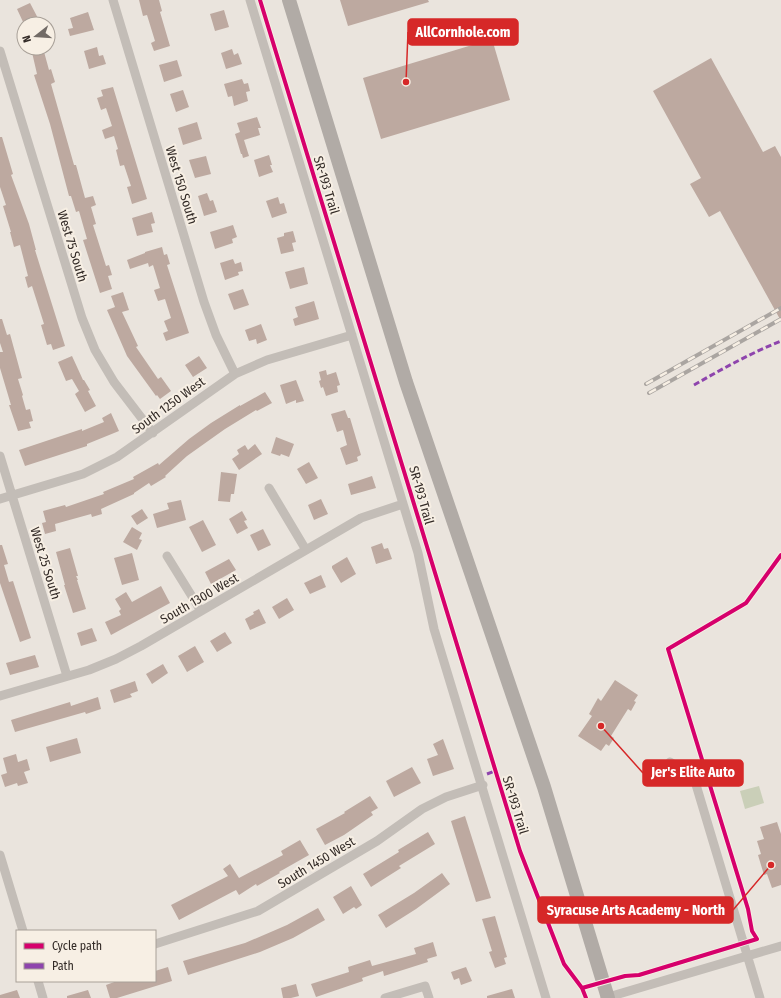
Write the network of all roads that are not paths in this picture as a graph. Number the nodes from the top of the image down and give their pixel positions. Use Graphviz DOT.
graph roads {
  1 [pos="113,0"];
  2 [pos="250,0"];
  3 [pos="289,0"];
  4 [pos="0,51"];
  5 [pos="352,335"];
  6 [pos="235,374"];
  7 [pos="153,433"];
  8 [pos="0,456"];
  9 [pos="269,488"];
  10 [pos="12,495"];
  11 [pos="0,499"];
  12 [pos="403,504"];
  13 [pos="306,550"];
  14 [pos="167,556"];
  15 [pos="201,611"];
  16 [pos="67,676"];
  17 [pos="0,696"];
  18 [pos="670,762"];
  19 [pos="482,785"];
  20 [pos="0,855"];
  21 [pos="23,930"];
  22 [pos="156,944"];
  23 [pos="781,946"];
  24 [pos="748,956"];
  25 [pos="39,982"];
  26 [pos="43,998"];
  27 [pos="384,998"];
  28 [pos="429,998"];
  29 [pos="546,998"];
  30 [pos="607,998"];
  31 [pos="760,998"];
  1 -- 6 [label="street, West 150 South"];
  2 -- 5 [label="street"];
  3 -- 30 [label="main road"];
  4 -- 7 [label="street, West 75 South"];
  5 -- 6 [label="street, South 1250 West"];
  5 -- 12 [label="street"];
  6 -- 7 [label="street, South 1250 West"];
  7 -- 10 [label="street, South 1250 West"];
  8 -- 10 [label="street, West 25 South"];
  9 -- 13 [label="street"];
  10 -- 11 [label="street, South 1250 West"];
  10 -- 16 [label="street, West 25 South"];
  12 -- 13 [label="street, South 1300 West"];
  12 -- 19 [label="street"];
  13 -- 15 [label="street, South 1300 West"];
  14 -- 15 [label="street"];
  15 -- 16 [label="street, South 1300 West"];
  16 -- 17 [label="street, South 1300 West"];
  18 -- 24 [label="street"];
  19 -- 22 [label="street, South 1450 West"];
  19 -- 29 [label="street"];
  20 -- 21 [label="street"];
  23 -- 24 [label="street"];
  24 -- 30 [label="street"];
  24 -- 31 [label="street"];
  25 -- 26 [label="street"];
  27 -- 28 [label="street"];
}
